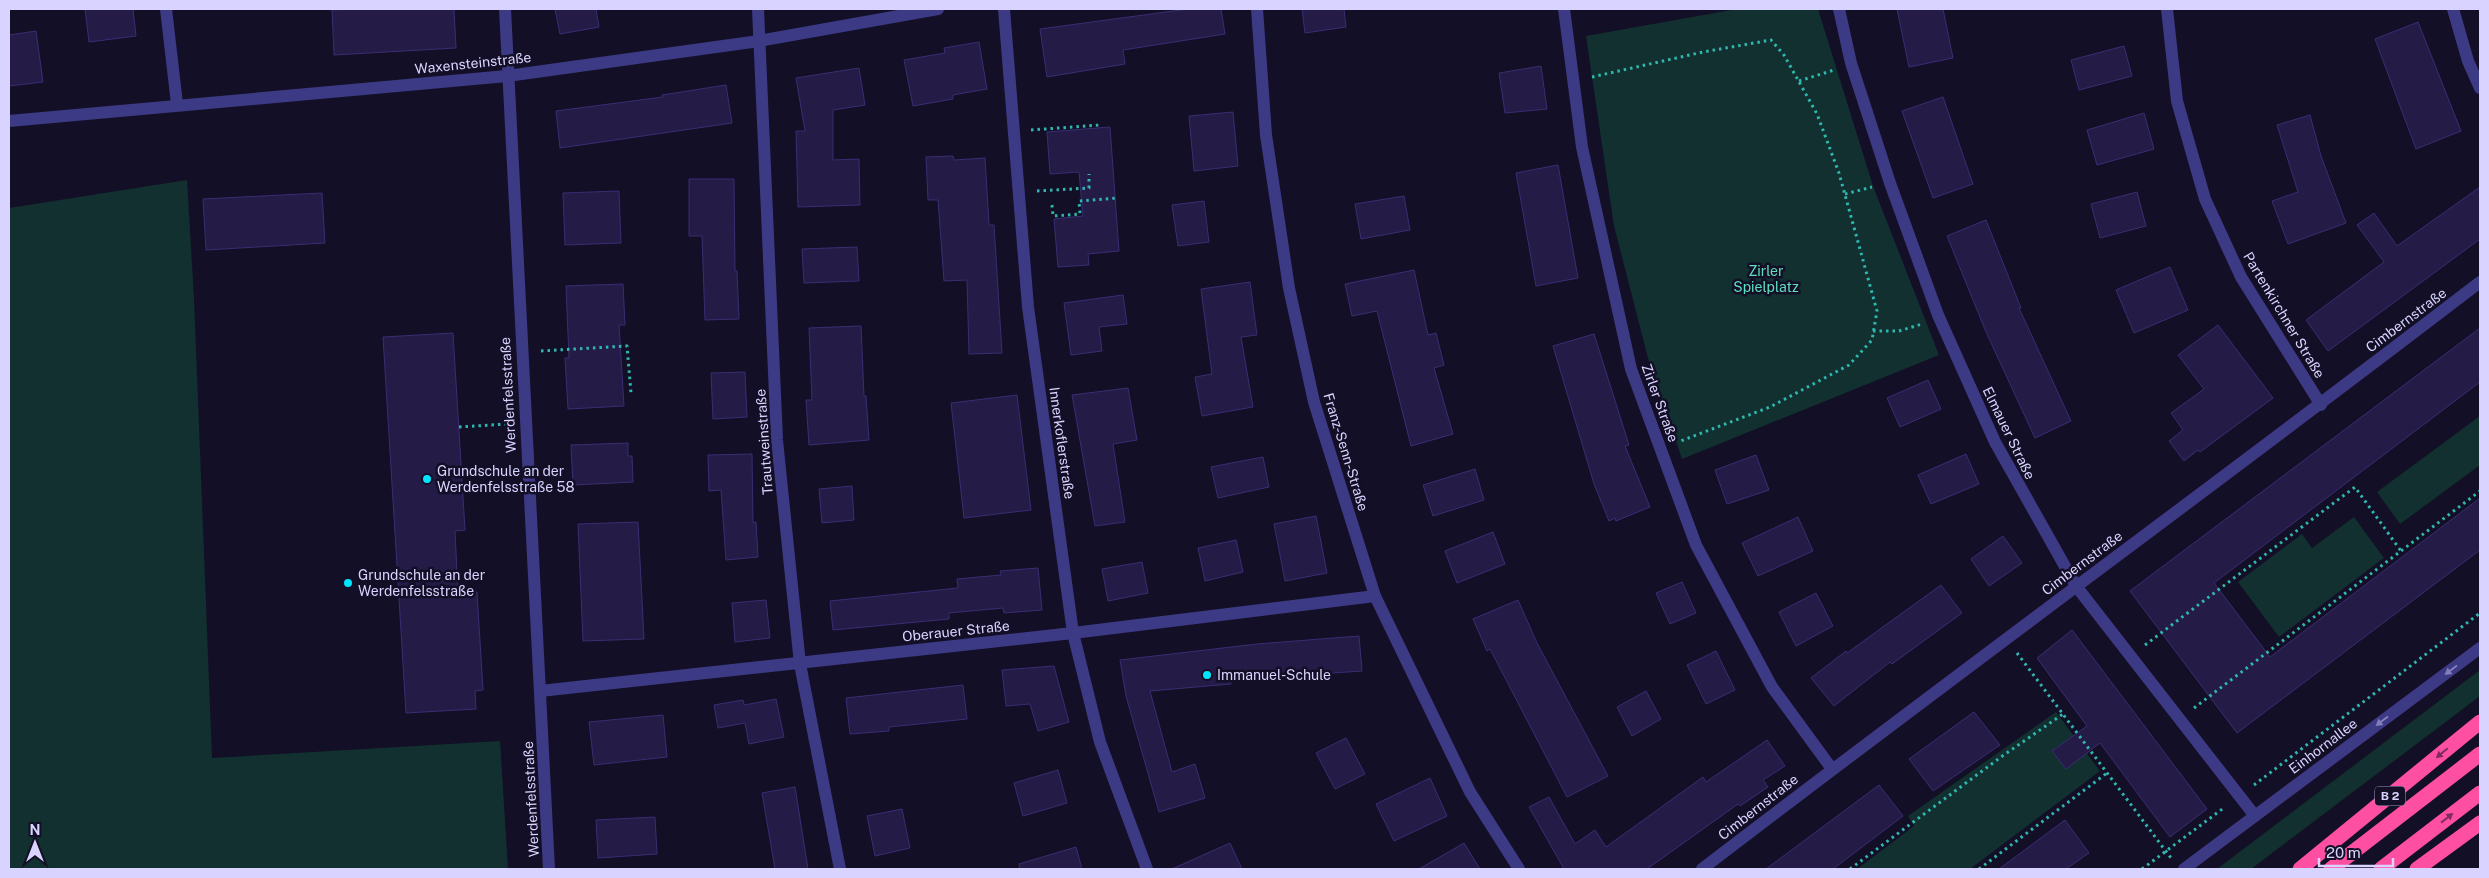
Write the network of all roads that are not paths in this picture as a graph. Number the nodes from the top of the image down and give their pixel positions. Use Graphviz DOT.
graph roads {
  1 [pos="166,9"];
  2 [pos="505,9"];
  3 [pos="758,9"];
  4 [pos="938,9"];
  5 [pos="1004,9"];
  6 [pos="1257,9"];
  7 [pos="1564,9"];
  8 [pos="1839,9"];
  9 [pos="2167,9"];
  10 [pos="2453,9"];
  11 [pos="759,41"];
  12 [pos="508,76"];
  13 [pos="2480,88"];
  14 [pos="177,104"];
  15 [pos="9,121"];
  16 [pos="2480,282"];
  17 [pos="2321,404"];
  18 [pos="2076,586"];
  19 [pos="1375,596"];
  20 [pos="1073,633"];
  21 [pos="2480,648"];
  22 [pos="800,664"];
  23 [pos="540,691"];
  24 [pos="2480,722"];
  25 [pos="2480,754"];
  26 [pos="1832,769"];
  27 [pos="2480,792"];
  28 [pos="2255,816"];
  29 [pos="2480,823"];
  30 [pos="2179,866"];
  31 [pos="549,869"];
  32 [pos="840,869"];
  33 [pos="1147,869"];
  34 [pos="1519,869"];
  35 [pos="1702,869"];
  36 [pos="2300,869"];
  37 [pos="2331,869"];
  38 [pos="2380,869"];
  39 [pos="2417,869"];
  1 -- 14 [label="street"];
  2 -- 12 [label="street, Werdenfelsstraße"];
  3 -- 11 [label="street, Trautweinstraße"];
  4 -- 11 [label="street, Waxensteinstraße"];
  5 -- 20 [label="street, Innerkoflerstraße"];
  6 -- 19 [label="street, Franz-Senn-Straße"];
  7 -- 26 [label="street, Zirler Straße"];
  8 -- 18 [label="street, Elmauer Straße"];
  9 -- 17 [label="street, Partenkirchner Straße"];
  10 -- 13 [label="street"];
  11 -- 12 [label="street, Waxensteinstraße"];
  11 -- 22 [label="street, Trautweinstraße"];
  12 -- 14 [label="street, Waxensteinstraße"];
  12 -- 23 [label="street, Werdenfelsstraße"];
  14 -- 15 [label="street, Waxensteinstraße"];
  16 -- 17 [label="street, Cimbernstraße"];
  17 -- 18 [label="street, Cimbernstraße"];
  18 -- 26 [label="street, Cimbernstraße"];
  18 -- 28 [label="street, Elmauer Straße"];
  19 -- 20 [label="street, Oberauer Straße"];
  19 -- 34 [label="street, Franz-Senn-Straße"];
  20 -- 22 [label="street, Oberauer Straße"];
  20 -- 33 [label="street, Innerkoflerstraße"];
  21 -- 28 [label="street, Einhornallee, one-way"];
  22 -- 23 [label="street, Oberauer Straße"];
  22 -- 32 [label="street, Trautweinstraße"];
  23 -- 31 [label="street, Werdenfelsstraße"];
  24 -- 36 [label="highway, B 2, one-way"];
  25 -- 37 [label="highway"];
  26 -- 35 [label="street, Cimbernstraße"];
  38 -- 27 [label="highway, one-way"];
  28 -- 30 [label="street, Einhornallee"];
  29 -- 39 [label="highway"];
}
